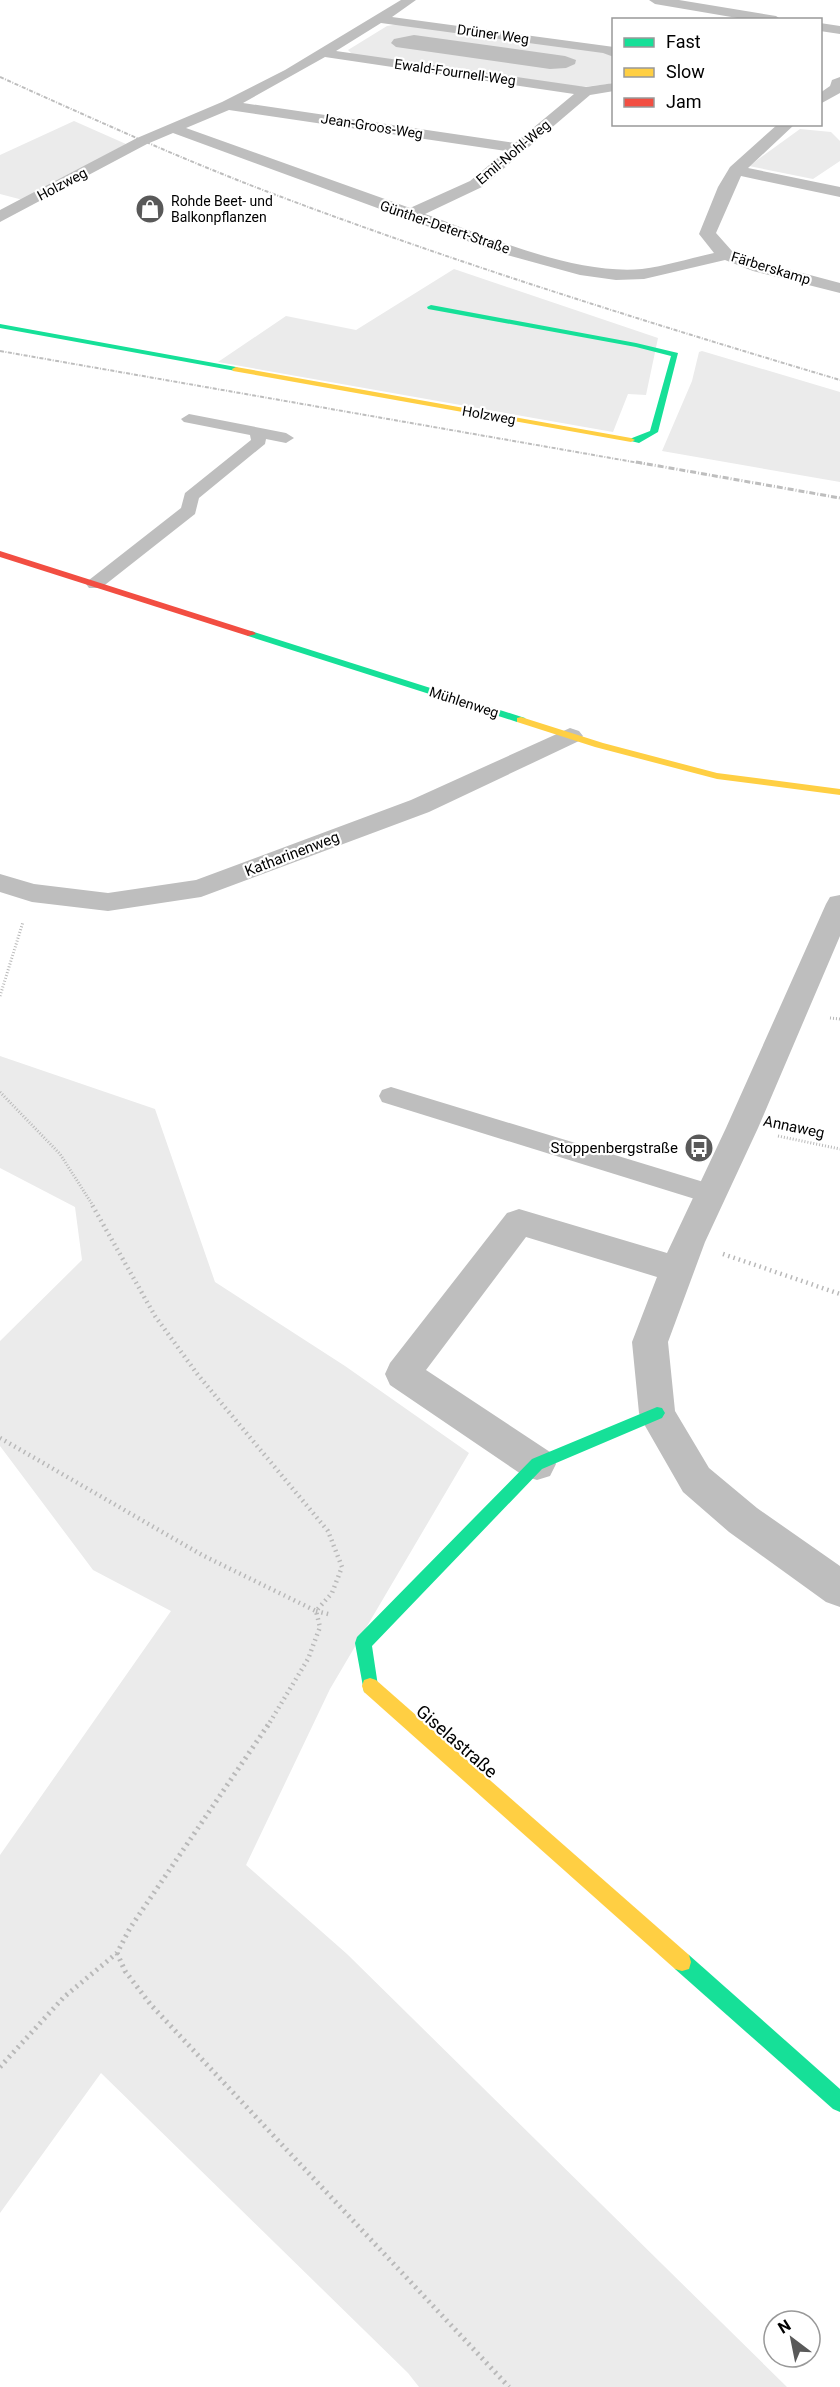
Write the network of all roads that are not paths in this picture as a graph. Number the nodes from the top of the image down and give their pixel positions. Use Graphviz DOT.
graph roads {
  1 [pos="380,0"];
  2 [pos="655,0"];
  3 [pos="754,0"];
  4 [pos="407,2"];
  5 [pos="737,13"];
  6 [pos="765,18"];
  7 [pos="380,19"];
  8 [pos="822,27"];
  9 [pos="840,30"];
  10 [pos="610,51"];
  11 [pos="324,53"];
  12 [pos="822,85"];
  13 [pos="839,86"];
  14 [pos="612,87"];
  15 [pos="586,91"];
  16 [pos="822,99"];
  17 [pos="227,105"];
  18 [pos="786,126"];
  19 [pos="173,128"];
  20 [pos="518,148"];
  21 [pos="736,170"];
  22 [pos="840,192"];
  23 [pos="409,215"];
  24 [pos="0,217"];
  25 [pos="726,255"];
  26 [pos="840,288"];
  27 [pos="431,307"];
  28 [pos="0,326"];
  29 [pos="189,419"];
  30 [pos="257,432"];
  31 [pos="285,438"];
  32 [pos="0,554"];
  33 [pos="95,584"];
  34 [pos="570,736"];
  35 [pos="840,792"];
  36 [pos="0,883"];
  37 [pos="840,904"];
  38 [pos="392,1096"];
  39 [pos="711,1194"];
  40 [pos="683,1256"];
  41 [pos="657,1413"];
  42 [pos="537,1464"];
  43 [pos="840,1589"];
  44 [pos="840,2102"];
  1 -- 4 [label="street"];
  2 -- 5 [label="street"];
  3 -- 5 [label="street"];
  4 -- 7 [label="street, Holzweg"];
  5 -- 6 [label="street"];
  7 -- 10 [label="street, Drüner Weg"];
  7 -- 11 [label="street, Holzweg"];
  8 -- 9 [label="street"];
  11 -- 15 [label="street, Ewald-Fournell-Weg"];
  11 -- 17 [label="street, Holzweg"];
  12 -- 13 [label="street"];
  13 -- 16 [label="street"];
  14 -- 15 [label="street"];
  15 -- 20 [label="street, Emil-Nohl-Weg"];
  17 -- 19 [label="street, Holzweg"];
  17 -- 20 [label="street, Jean-Groos-Weg"];
  18 -- 21 [label="street, Färberskamp"];
  19 -- 23 [label="street, Günther-Detert-Straße"];
  19 -- 24 [label="street, Holzweg"];
  20 -- 23 [label="street, Emil-Nohl-Weg"];
  21 -- 22 [label="street"];
  21 -- 25 [label="street, Färberskamp"];
  23 -- 25 [label="street, Günther-Detert-Straße"];
  25 -- 26 [label="street, Färberskamp"];
  27 -- 28 [label="street, Holzweg"];
  29 -- 30 [label="lane"];
  30 -- 31 [label="lane"];
  30 -- 33 [label="lane"];
  32 -- 33 [label="street, Mühlenweg"];
  33 -- 34 [label="street, Mühlenweg"];
  34 -- 35 [label="street, Mühlenweg"];
  34 -- 36 [label="street, Katharinenweg"];
  37 -- 39 [label="street"];
  38 -- 39 [label="lane"];
  39 -- 40 [label="street"];
  40 -- 41 [label="street"];
  40 -- 42 [label="street"];
  41 -- 42 [label="street, Giselastraße"];
  41 -- 43 [label="street"];
  42 -- 44 [label="street, Giselastraße"];
}
